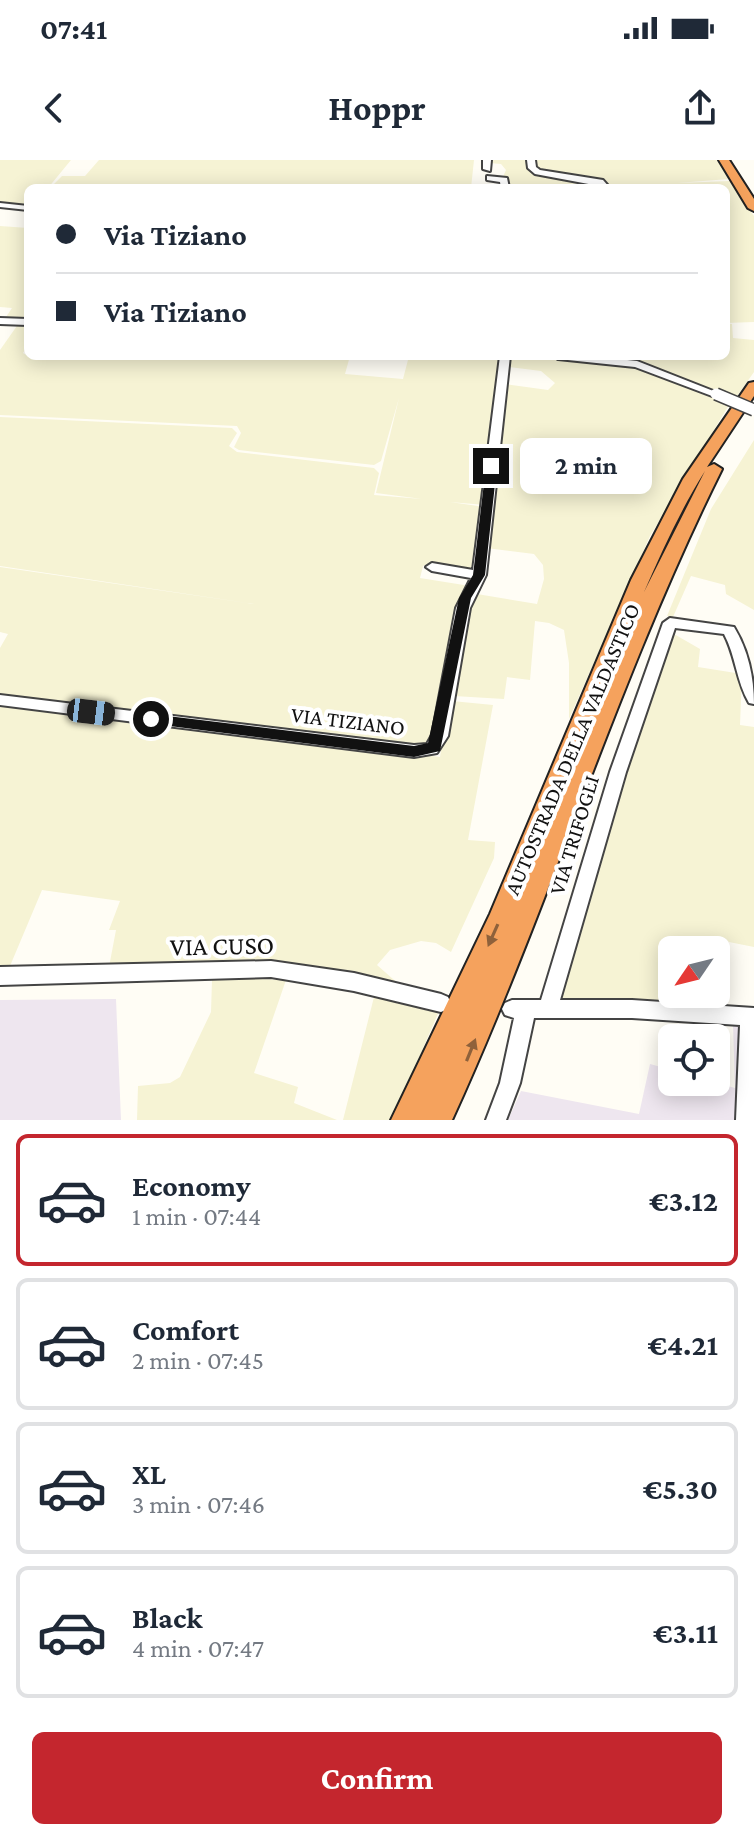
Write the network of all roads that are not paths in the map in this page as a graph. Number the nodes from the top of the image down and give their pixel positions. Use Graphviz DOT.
graph roads {
  1 [pos="531,160"];
  2 [pos="724,160"];
  3 [pos="488,169"];
  4 [pos="498,169"];
  5 [pos="500,179"];
  6 [pos="505,184"];
  7 [pos="602,184"];
  8 [pos="0,205"];
  9 [pos="24,208"];
  10 [pos="754,208"];
  11 [pos="0,321"];
  12 [pos="24,322"];
  13 [pos="505,360"];
  14 [pos="598,360"];
  15 [pos="754,386"];
  16 [pos="754,408"];
  17 [pos="432,567"];
  18 [pos="479,575"];
  19 [pos="754,699"];
  20 [pos="0,700"];
  21 [pos="0,976"];
  22 [pos="441,1003"];
  23 [pos="548,1009"];
  24 [pos="752,1017"];
  25 [pos="406,1120"];
  26 [pos="437,1120"];
  27 [pos="496,1120"];
  28 [pos="746,1120"];
  1 -- 7 [label="street"];
  2 -- 10 [label="highway"];
  3 -- 5 [label="street"];
  4 -- 5 [label="street"];
  5 -- 6 [label="street"];
  8 -- 9 [label="street"];
  11 -- 12 [label="street"];
  13 -- 18 [label="street, VIA TIZIANO"];
  14 -- 16 [label="street, bridge"];
  15 -- 25 [label="highway, AUTOSTRADA DELLA VALDASTICO, one-way"];
  26 -- 16 [label="highway, AUTOSTRADA DELLA VALDASTICO, one-way"];
  17 -- 18 [label="street"];
  18 -- 20 [label="street, VIA TIZIANO"];
  19 -- 23 [label="street, VIA TRIFOGLI"];
  21 -- 22 [label="street, VIA CUSO"];
  23 -- 24 [label="street"];
  23 -- 27 [label="street"];
  24 -- 28 [label="street"];
}
